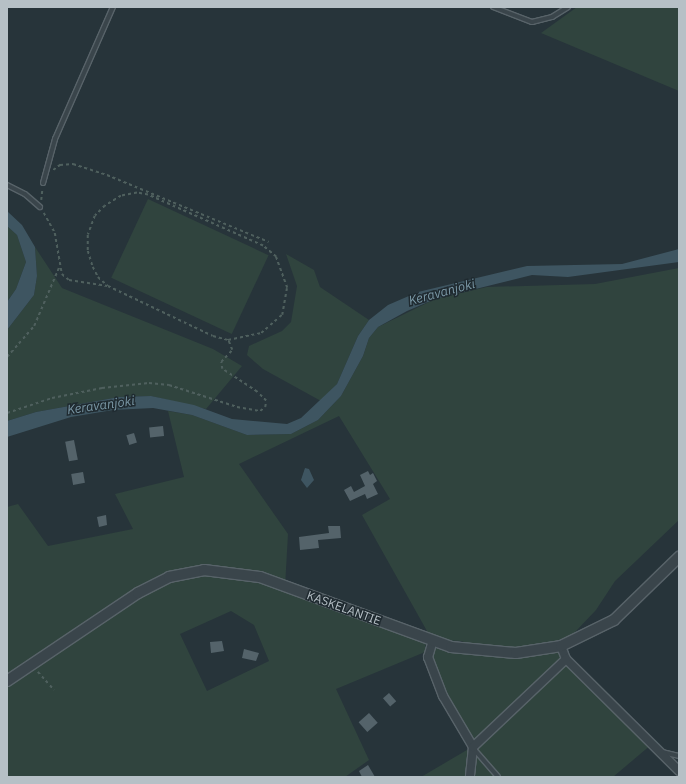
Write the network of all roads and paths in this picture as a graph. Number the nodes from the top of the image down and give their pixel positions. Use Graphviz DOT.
graph roads {
  1 [pos="113,7"];
  2 [pos="493,7"];
  3 [pos="568,7"];
  4 [pos="42,183"];
  5 [pos="7,184"];
  6 [pos="40,207"];
  7 [pos="269,242"];
  8 [pos="60,265"];
  9 [pos="108,286"];
  10 [pos="228,340"];
  11 [pos="7,358"];
  12 [pos="7,413"];
  13 [pos="679,557"];
  14 [pos="432,640"];
  15 [pos="561,646"];
  16 [pos="566,659"];
  17 [pos="33,666"];
  18 [pos="7,681"];
  19 [pos="54,690"];
  20 [pos="473,747"];
  21 [pos="660,752"];
  22 [pos="679,756"];
  23 [pos="679,771"];
  24 [pos="470,777"];
  25 [pos="498,777"];
  1 -- 4 [label="lane"];
  2 -- 3 [label="lane"];
  4 -- 6 [label="path"];
  4 -- 7 [label="path"];
  5 -- 6 [label="lane"];
  6 -- 8 [label="path"];
  8 -- 9 [label="path"];
  8 -- 11 [label="path"];
  9 -- 10 [label="path"];
  9 -- 10 [label="path"];
  10 -- 12 [label="path"];
  13 -- 15 [label="street, KASKELANTIE"];
  14 -- 15 [label="street, KASKELANTIE"];
  14 -- 17 [label="street, KASKELANTIE"];
  14 -- 20 [label="street"];
  15 -- 16 [label="street"];
  16 -- 20 [label="street"];
  16 -- 21 [label="street"];
  17 -- 18 [label="street, KASKELANTIE"];
  17 -- 19 [label="path"];
  20 -- 24 [label="street"];
  20 -- 25 [label="lane"];
  21 -- 22 [label="lane"];
  21 -- 23 [label="street"];
}
